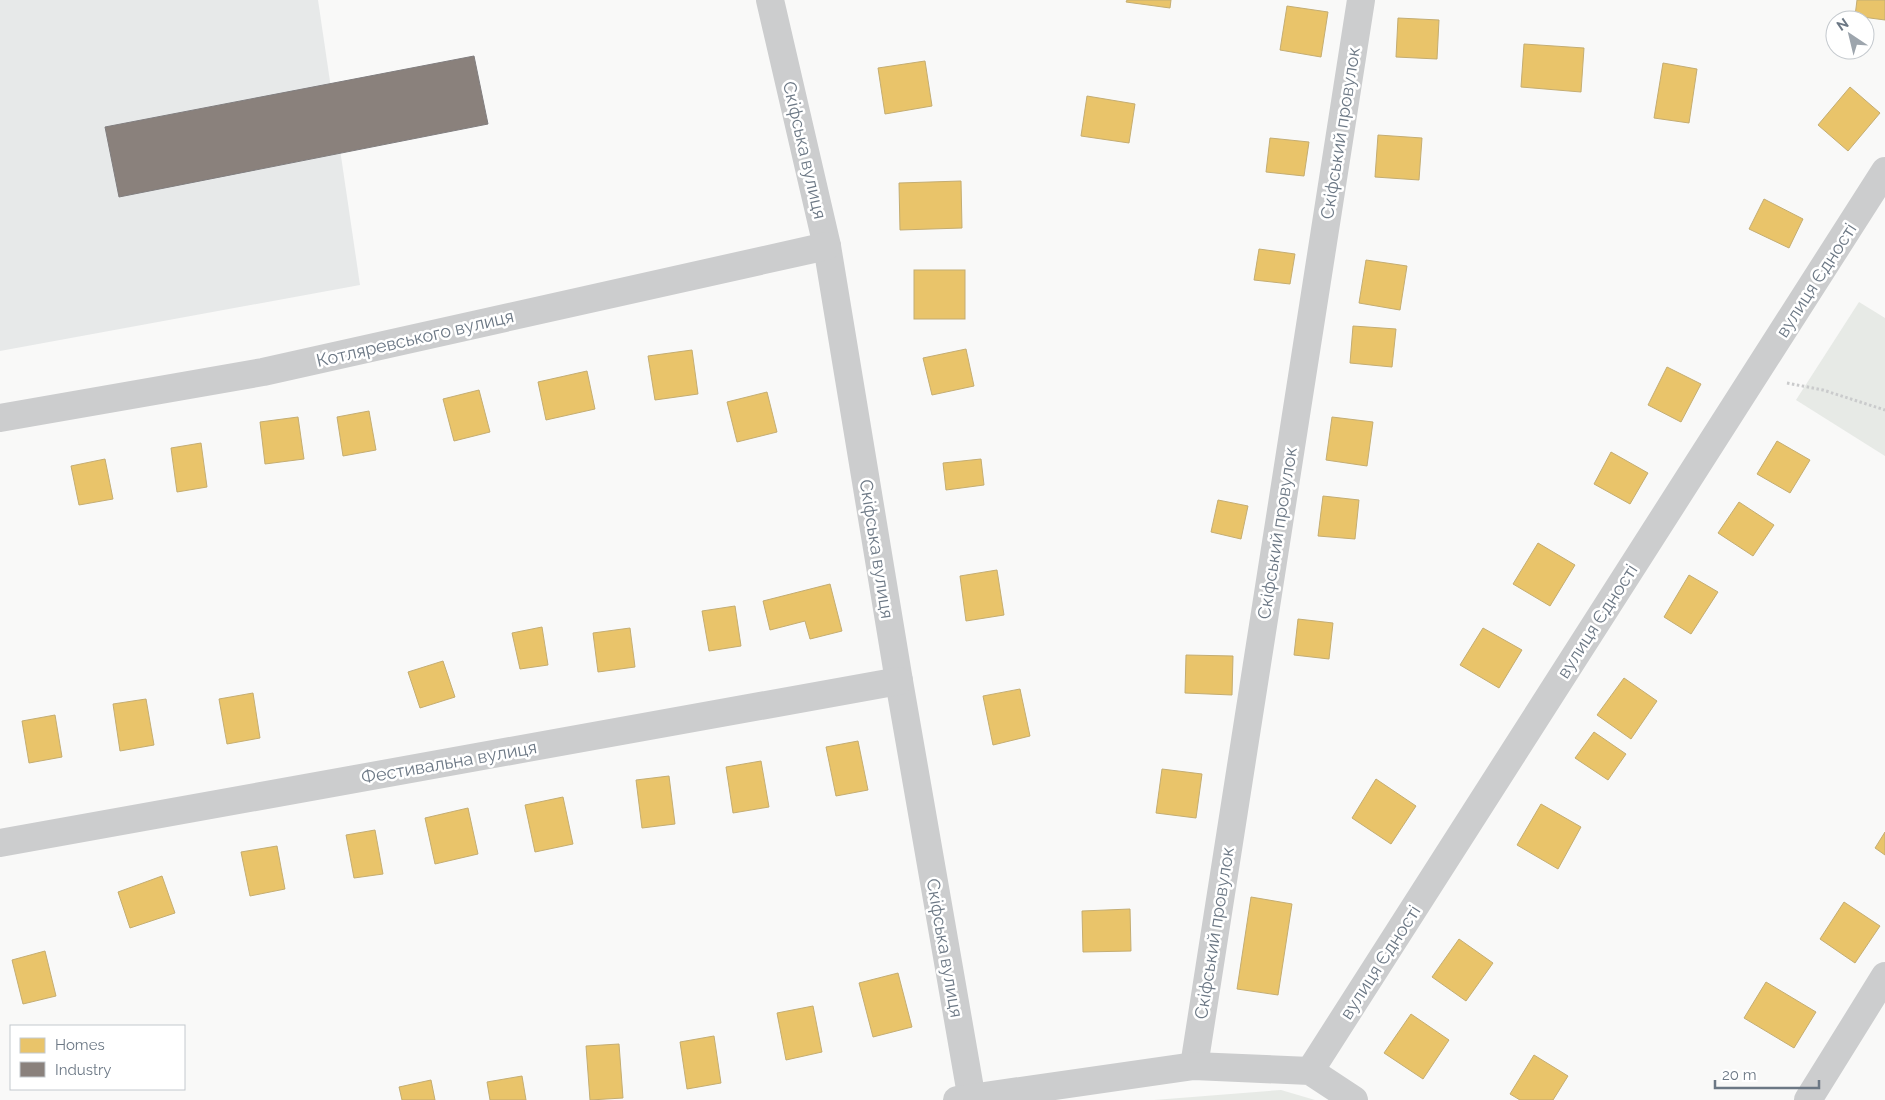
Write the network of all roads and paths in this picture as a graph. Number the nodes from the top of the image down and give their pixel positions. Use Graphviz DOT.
graph roads {
  1 [pos="770,0"];
  2 [pos="1361,0"];
  3 [pos="1885,171"];
  4 [pos="827,246"];
  5 [pos="1743,392"];
  6 [pos="1885,410"];
  7 [pos="0,418"];
  8 [pos="898,682"];
  9 [pos="0,844"];
  10 [pos="1885,976"];
  11 [pos="1194,1066"];
  12 [pos="1310,1071"];
  13 [pos="967,1099"];
  14 [pos="1354,1100"];
  15 [pos="1808,1100"];
  1 -- 4 [label="street, Скіфська вулиця"];
  2 -- 11 [label="street, Скіфський провулок"];
  3 -- 5 [label="street, вулиця Єдності"];
  4 -- 7 [label="street, Котляревського вулиця"];
  4 -- 8 [label="street, Скіфська вулиця"];
  5 -- 6 [label="path"];
  5 -- 12 [label="street, вулиця Єдності"];
  8 -- 9 [label="street, Фестивальна вулиця"];
  8 -- 13 [label="street, Скіфська вулиця"];
  10 -- 15 [label="street"];
  11 -- 12 [label="street"];
  11 -- 13 [label="street"];
  12 -- 14 [label="street"];
}
